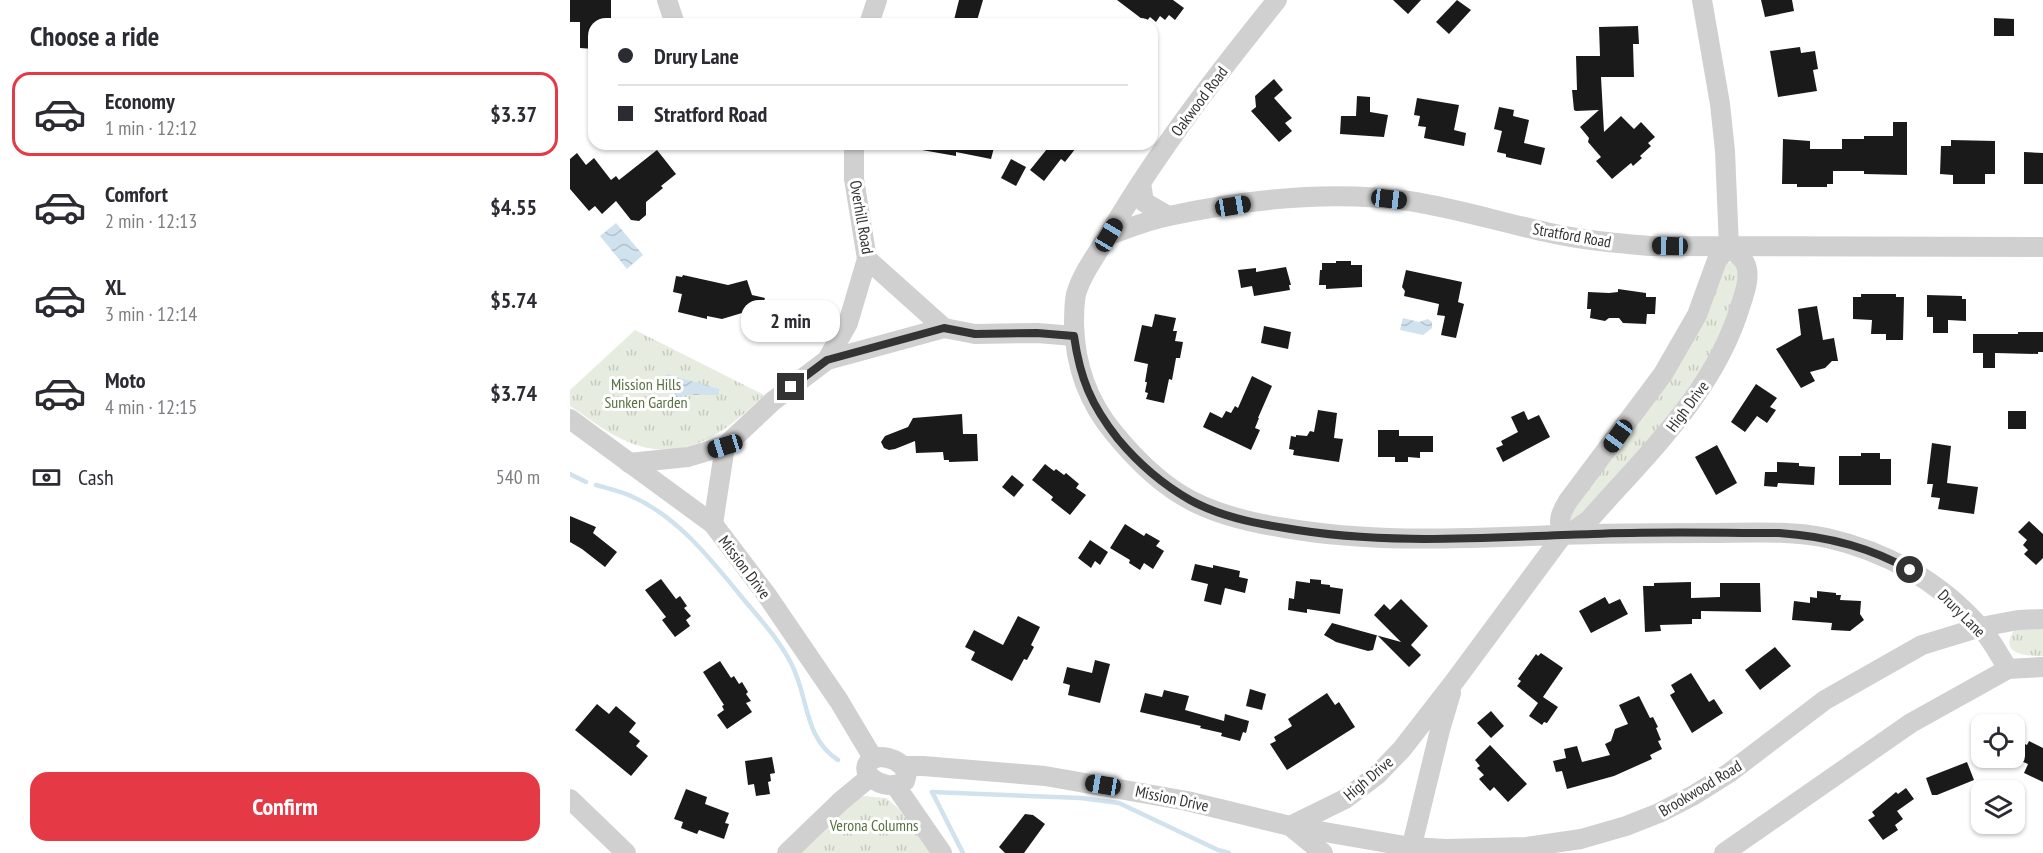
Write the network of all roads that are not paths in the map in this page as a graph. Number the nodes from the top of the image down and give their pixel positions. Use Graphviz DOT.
graph roads {
  1 [pos="667,0"];
  2 [pos="877,0"];
  3 [pos="1277,0"];
  4 [pos="1702,0"];
  5 [pos="673,18"];
  6 [pos="871,18"];
  7 [pos="854,150"];
  8 [pos="1141,183"];
  9 [pos="1168,216"];
  10 [pos="1109,235"];
  11 [pos="1729,247"];
  12 [pos="2043,247"];
  13 [pos="867,259"];
  14 [pos="944,328"];
  15 [pos="1074,336"];
  16 [pos="827,360"];
  17 [pos="570,419"];
  18 [pos="725,446"];
  19 [pos="629,462"];
  20 [pos="713,524"];
  21 [pos="1562,536"];
  22 [pos="2043,619"];
  23 [pos="1981,627"];
  24 [pos="2043,667"];
  25 [pos="2008,669"];
  26 [pos="1454,682"];
  27 [pos="903,766"];
  28 [pos="871,768"];
  29 [pos="895,785"];
  30 [pos="570,799"];
  31 [pos="1290,826"];
  32 [pos="1410,850"];
  33 [pos="626,853"];
  34 [pos="787,853"];
  35 [pos="942,853"];
  36 [pos="1323,853"];
  37 [pos="1724,853"];
  1 -- 5 [label="street"];
  2 -- 6 [label="street"];
  3 -- 8 [label="street, Oakwood Road"];
  4 -- 11 [label="street"];
  7 -- 13 [label="street, Overhill Road"];
  8 -- 9 [label="street"];
  8 -- 10 [label="street, Oakwood Road"];
  9 -- 10 [label="street, Stratford Road"];
  9 -- 11 [label="street, Stratford Road"];
  10 -- 15 [label="street, Oakwood Road"];
  11 -- 12 [label="street, Stratford Road"];
  11 -- 21 [label="street"];
  11 -- 21 [label="street, High Drive"];
  13 -- 14 [label="street, Overhill Road"];
  13 -- 16 [label="street"];
  14 -- 15 [label="street"];
  14 -- 16 [label="street"];
  15 -- 21 [label="street, Drury Lane"];
  16 -- 18 [label="street"];
  17 -- 19 [label="street, Mission Drive"];
  18 -- 19 [label="street"];
  18 -- 20 [label="street"];
  19 -- 20 [label="street, Mission Drive"];
  20 -- 28 [label="street, Mission Drive"];
  21 -- 23 [label="street, Drury Lane"];
  21 -- 26 [label="street, High Drive"];
  22 -- 23 [label="street, Brookwood Road"];
  23 -- 25 [label="street, Drury Lane"];
  23 -- 32 [label="street, Brookwood Road"];
  24 -- 25 [label="street"];
  25 -- 37 [label="street"];
  26 -- 31 [label="street, High Drive"];
  26 -- 32 [label="street, High Drive"];
  27 -- 28 [label="street"];
  27 -- 29 [label="street"];
  27 -- 31 [label="street, Mission Drive"];
  28 -- 29 [label="street"];
  28 -- 34 [label="street"];
  29 -- 35 [label="street"];
  30 -- 33 [label="street"];
  31 -- 32 [label="street, Brookwood Road"];
  31 -- 36 [label="street, Mission Drive"];
}
